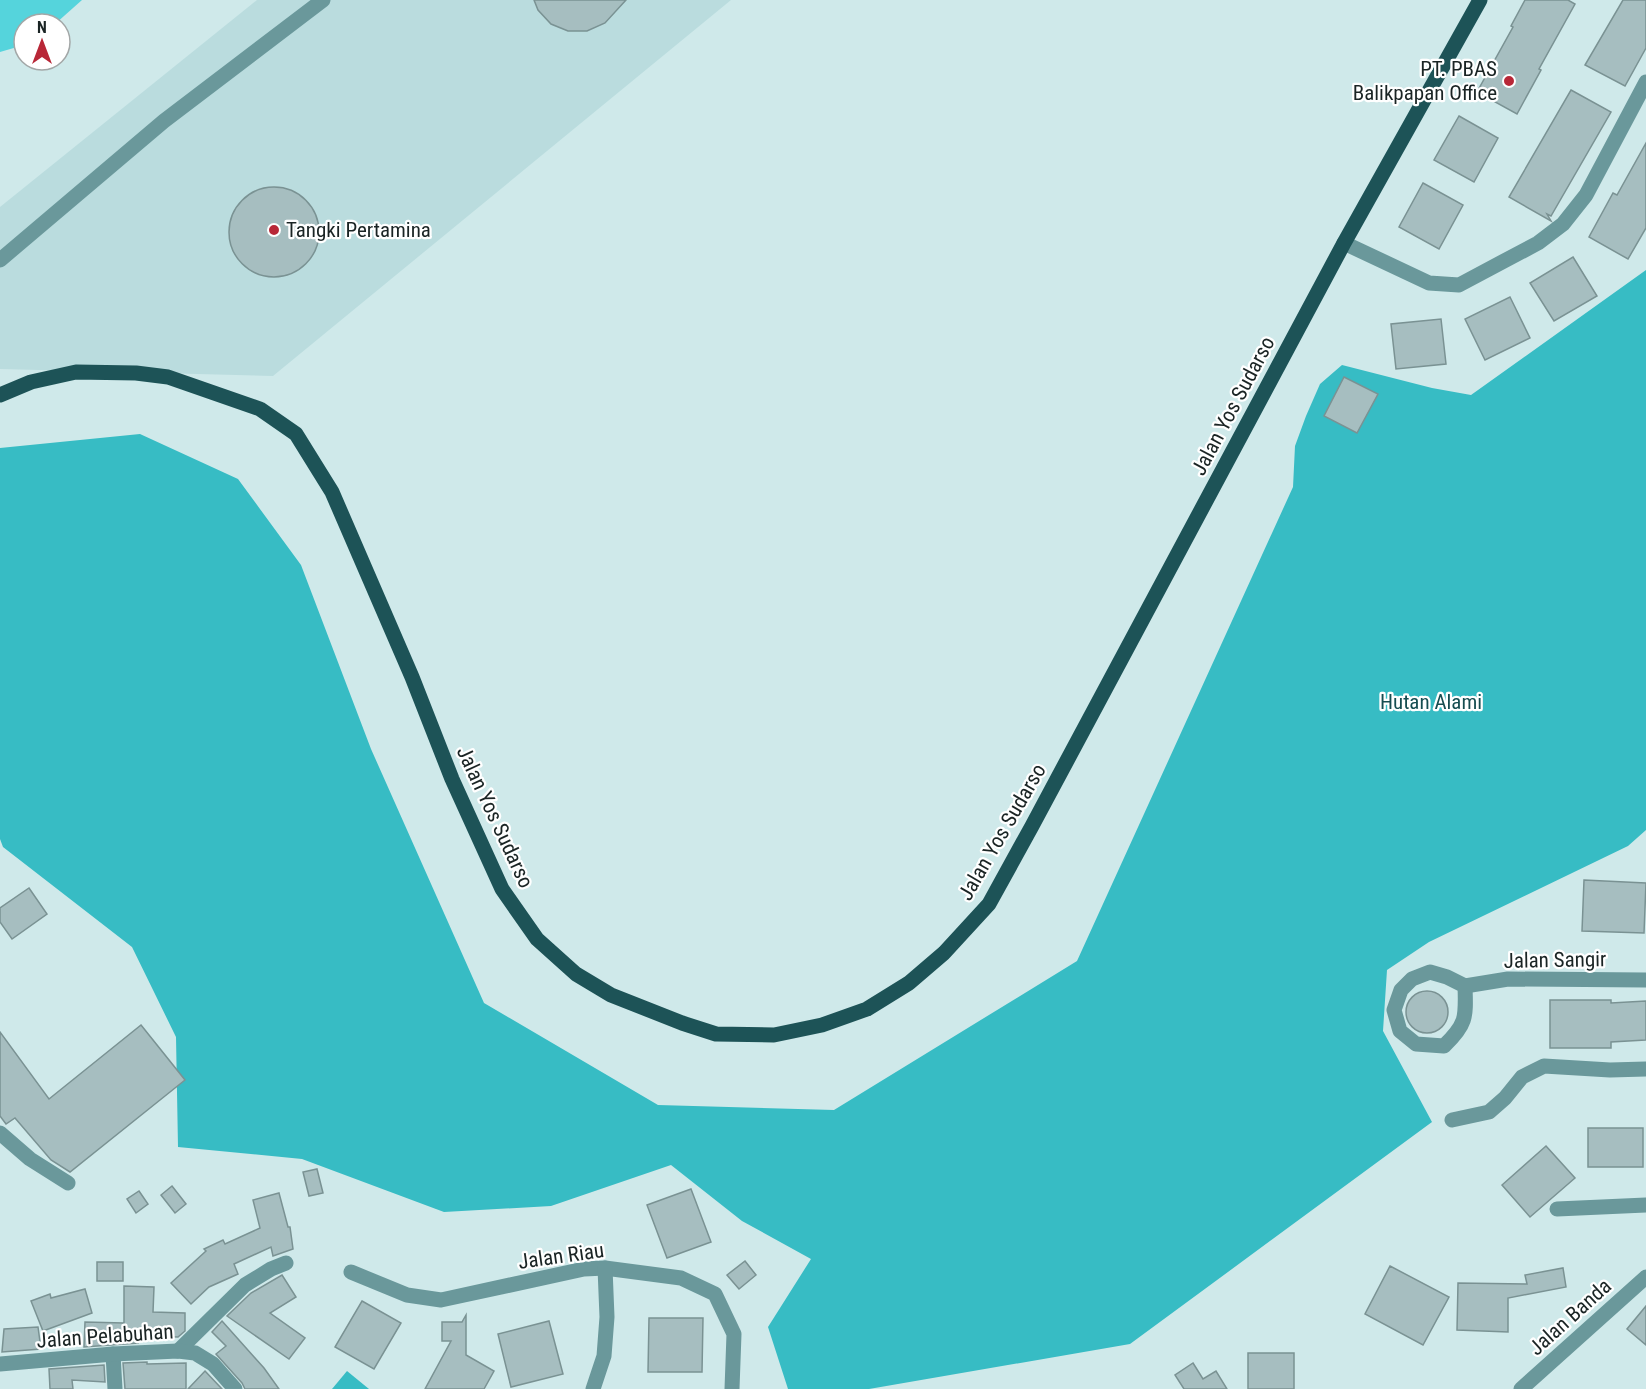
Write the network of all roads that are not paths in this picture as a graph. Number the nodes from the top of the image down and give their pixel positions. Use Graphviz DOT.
graph roads {
  1 [pos="323,0"];
  2 [pos="1480,0"];
  3 [pos="1646,82"];
  4 [pos="1344,243"];
  5 [pos="0,260"];
  6 [pos="0,395"];
  7 [pos="1646,980"];
  8 [pos="1465,986"];
  9 [pos="1646,1069"];
  10 [pos="1452,1120"];
  11 [pos="0,1133"];
  12 [pos="68,1183"];
  13 [pos="1646,1205"];
  14 [pos="1557,1209"];
  15 [pos="286,1263"];
  16 [pos="605,1268"];
  17 [pos="351,1272"];
  18 [pos="1646,1277"];
  19 [pos="178,1351"];
  20 [pos="112,1354"];
  21 [pos="0,1364"];
  22 [pos="115,1389"];
  23 [pos="235,1389"];
  24 [pos="593,1389"];
  25 [pos="732,1389"];
  26 [pos="1521,1389"];
  1 -- 5 [label="street"];
  2 -- 4 [label="main road, Jalan Yos Sudarso"];
  3 -- 4 [label="street"];
  4 -- 6 [label="main road, Jalan Yos Sudarso"];
  7 -- 8 [label="street, Jalan Sangir"];
  8 -- 8 [label="street"];
  9 -- 10 [label="street"];
  11 -- 12 [label="street"];
  13 -- 14 [label="street"];
  15 -- 19 [label="street"];
  16 -- 17 [label="street, Jalan Riau"];
  16 -- 24 [label="street"];
  16 -- 25 [label="street, Jalan Riau"];
  18 -- 26 [label="street, Jalan Banda"];
  19 -- 20 [label="street, Jalan Pelabuhan"];
  19 -- 23 [label="street, Jalan Pelabuhan"];
  20 -- 21 [label="street, Jalan Pelabuhan"];
  20 -- 22 [label="street"];
}
